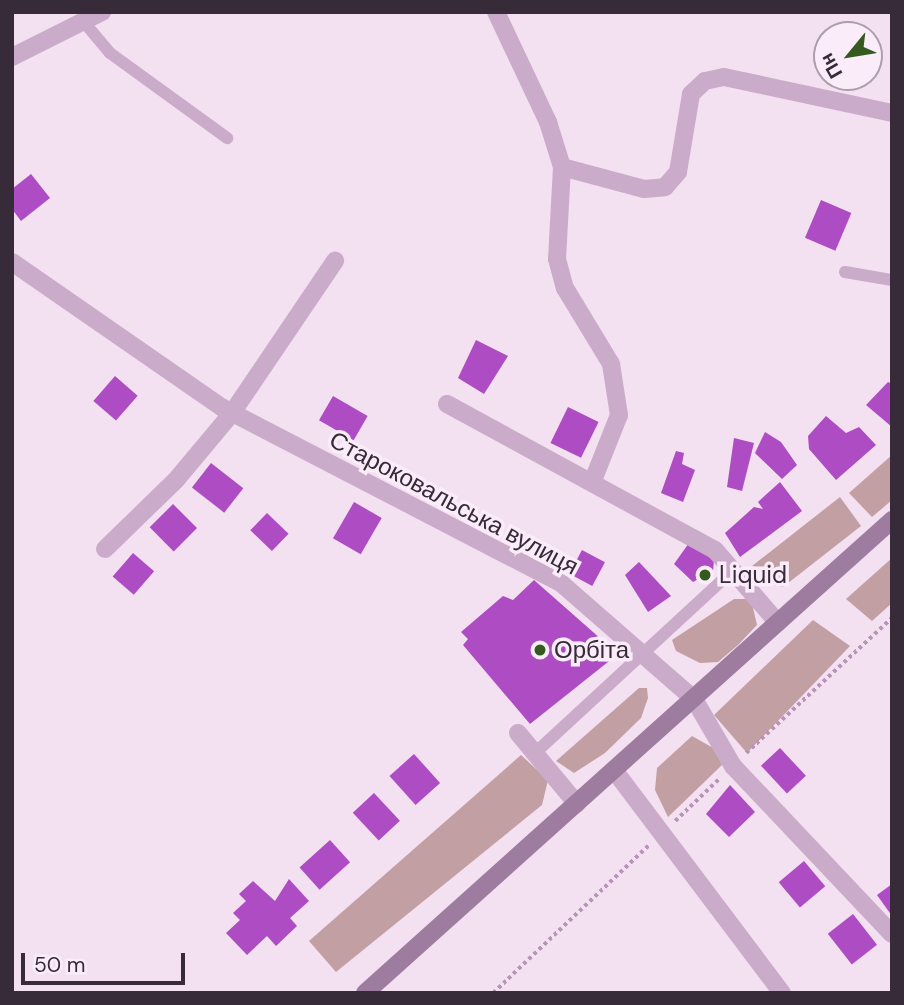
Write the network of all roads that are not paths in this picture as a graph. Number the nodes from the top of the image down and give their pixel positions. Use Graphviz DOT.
graph roads {
  1 [pos="102,12"];
  2 [pos="496,12"];
  3 [pos="83,21"];
  4 [pos="12,57"];
  5 [pos="892,113"];
  6 [pos="227,138"];
  7 [pos="562,167"];
  8 [pos="335,261"];
  9 [pos="12,262"];
  10 [pos="845,272"];
  11 [pos="892,280"];
  12 [pos="447,404"];
  13 [pos="232,413"];
  14 [pos="592,483"];
  15 [pos="892,520"];
  16 [pos="105,549"];
  17 [pos="733,570"];
  18 [pos="778,623"];
  19 [pos="641,653"];
  20 [pos="694,699"];
  21 [pos="518,733"];
  22 [pos="535,753"];
  23 [pos="614,770"];
  24 [pos="577,804"];
  25 [pos="892,934"];
  26 [pos="365,993"];
  27 [pos="782,993"];
  1 -- 3 [label="street"];
  2 -- 7 [label="street"];
  3 -- 4 [label="street"];
  3 -- 6 [label="lane"];
  5 -- 7 [label="street"];
  7 -- 14 [label="street"];
  8 -- 13 [label="street"];
  9 -- 13 [label="street, Староковальська вулиця"];
  10 -- 11 [label="lane"];
  12 -- 14 [label="street"];
  13 -- 16 [label="street"];
  13 -- 19 [label="street, Староковальська вулиця"];
  14 -- 17 [label="street"];
  15 -- 18 [label="street"];
  17 -- 18 [label="street"];
  17 -- 19 [label="lane"];
  18 -- 20 [label="street"];
  19 -- 20 [label="street, Староковальська вулиця"];
  19 -- 22 [label="lane"];
  20 -- 23 [label="street"];
  20 -- 25 [label="street, Староковальська вулиця"];
  21 -- 22 [label="street"];
  22 -- 24 [label="street"];
  23 -- 24 [label="street"];
  23 -- 27 [label="street"];
  24 -- 26 [label="street"];
}
